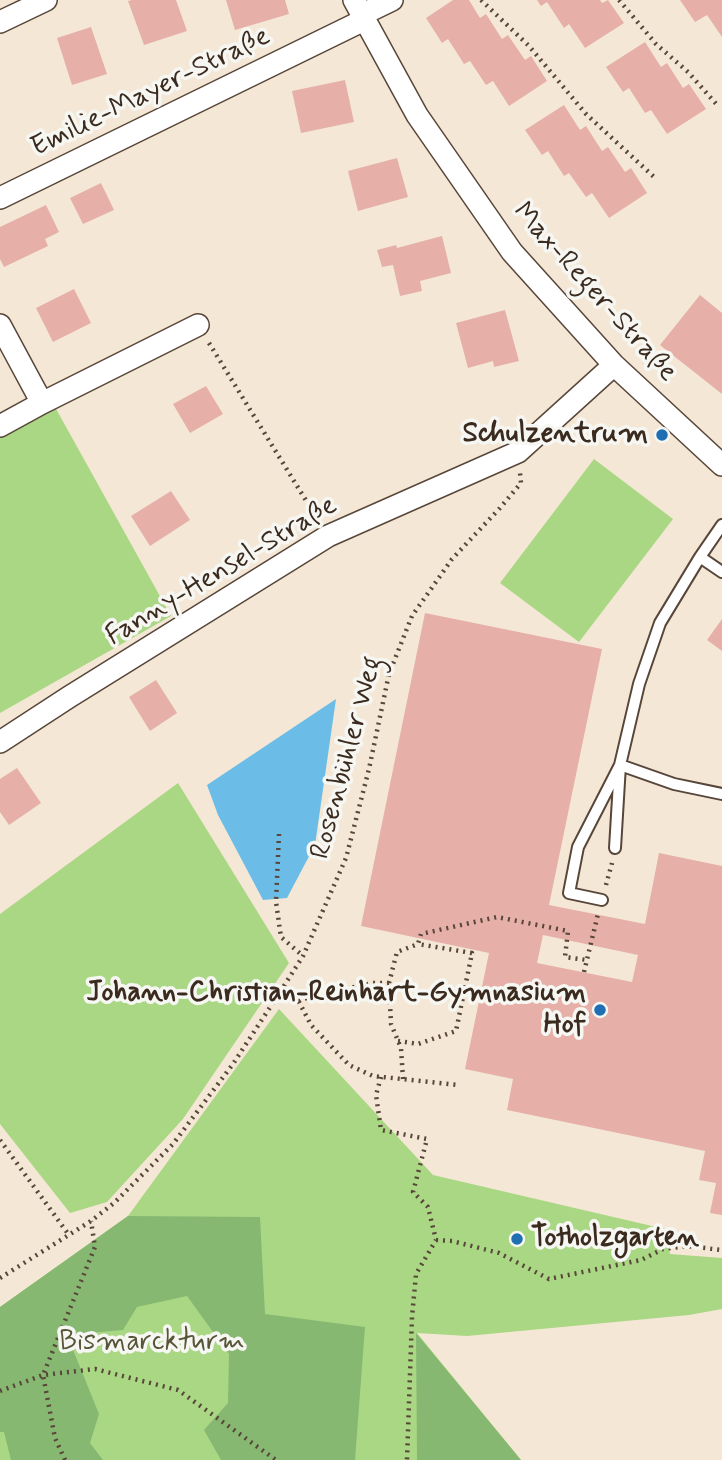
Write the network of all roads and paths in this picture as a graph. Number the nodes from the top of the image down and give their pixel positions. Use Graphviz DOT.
graph roads {
  1 [pos="46,0"];
  2 [pos="392,0"];
  3 [pos="481,0"];
  4 [pos="619,0"];
  5 [pos="360,12"];
  6 [pos="0,22"];
  7 [pos="719,107"];
  8 [pos="654,177"];
  9 [pos="2,197"];
  10 [pos="0,325"];
  11 [pos="198,325"];
  12 [pos="614,365"];
  13 [pos="42,403"];
  14 [pos="0,426"];
  15 [pos="518,452"];
  16 [pos="722,465"];
  17 [pos="722,525"];
  18 [pos="328,536"];
  19 [pos="700,557"];
  20 [pos="722,572"];
  21 [pos="0,742"];
  22 [pos="620,765"];
  23 [pos="722,794"];
  24 [pos="279,834"];
  25 [pos="615,848"];
  26 [pos="602,900"];
  27 [pos="418,944"];
  28 [pos="590,945"];
  29 [pos="303,956"];
  30 [pos="587,960"];
  31 [pos="584,972"];
  32 [pos="389,984"];
  33 [pos="282,989"];
  34 [pos="298,1000"];
  35 [pos="398,1041"];
  36 [pos="381,1077"];
  37 [pos="403,1079"];
  38 [pos="458,1085"];
  39 [pos="0,1140"];
  40 [pos="92,1221"];
  41 [pos="69,1235"];
  42 [pos="436,1240"];
  43 [pos="722,1250"];
  44 [pos="0,1278"];
  45 [pos="43,1376"];
  46 [pos="0,1391"];
  47 [pos="65,1460"];
  48 [pos="276,1460"];
  49 [pos="407,1460"];
  1 -- 6 [label="street"];
  2 -- 5 [label="street, Emilie-Mayer-Straße"];
  3 -- 8 [label="path"];
  4 -- 7 [label="path"];
  5 -- 9 [label="street, Emilie-Mayer-Straße"];
  5 -- 12 [label="street, Max-Reger-Straße"];
  10 -- 13 [label="street"];
  11 -- 13 [label="street"];
  11 -- 18 [label="path"];
  12 -- 15 [label="street, Fanny-Hensel-Straße"];
  12 -- 16 [label="street, Max-Reger-Straße"];
  13 -- 14 [label="street"];
  15 -- 18 [label="street, Fanny-Hensel-Straße"];
  15 -- 29 [label="path, Rosenbühler Weg"];
  17 -- 19 [label="lane"];
  18 -- 21 [label="street, Fanny-Hensel-Straße"];
  19 -- 20 [label="lane"];
  19 -- 22 [label="lane"];
  22 -- 23 [label="lane"];
  22 -- 25 [label="lane"];
  22 -- 26 [label="lane"];
  24 -- 29 [label="path"];
  27 -- 30 [label="path"];
  27 -- 32 [label="path"];
  27 -- 35 [label="path"];
  28 -- 30 [label="path"];
  29 -- 33 [label="path, Rosenbühler Weg"];
  30 -- 31 [label="path"];
  32 -- 34 [label="path"];
  32 -- 35 [label="path"];
  33 -- 34 [label="path"];
  33 -- 40 [label="path, Rosenbühler Weg"];
  34 -- 36 [label="path"];
  35 -- 37 [label="path"];
  36 -- 37 [label="path"];
  36 -- 42 [label="path"];
  37 -- 38 [label="path"];
  39 -- 41 [label="path"];
  40 -- 41 [label="path, Rosenbühler Weg"];
  40 -- 45 [label="path"];
  41 -- 44 [label="path, Rosenbühler Weg"];
  42 -- 43 [label="path"];
  42 -- 49 [label="path"];
  45 -- 46 [label="path"];
  45 -- 47 [label="path"];
  45 -- 48 [label="path"];
}
